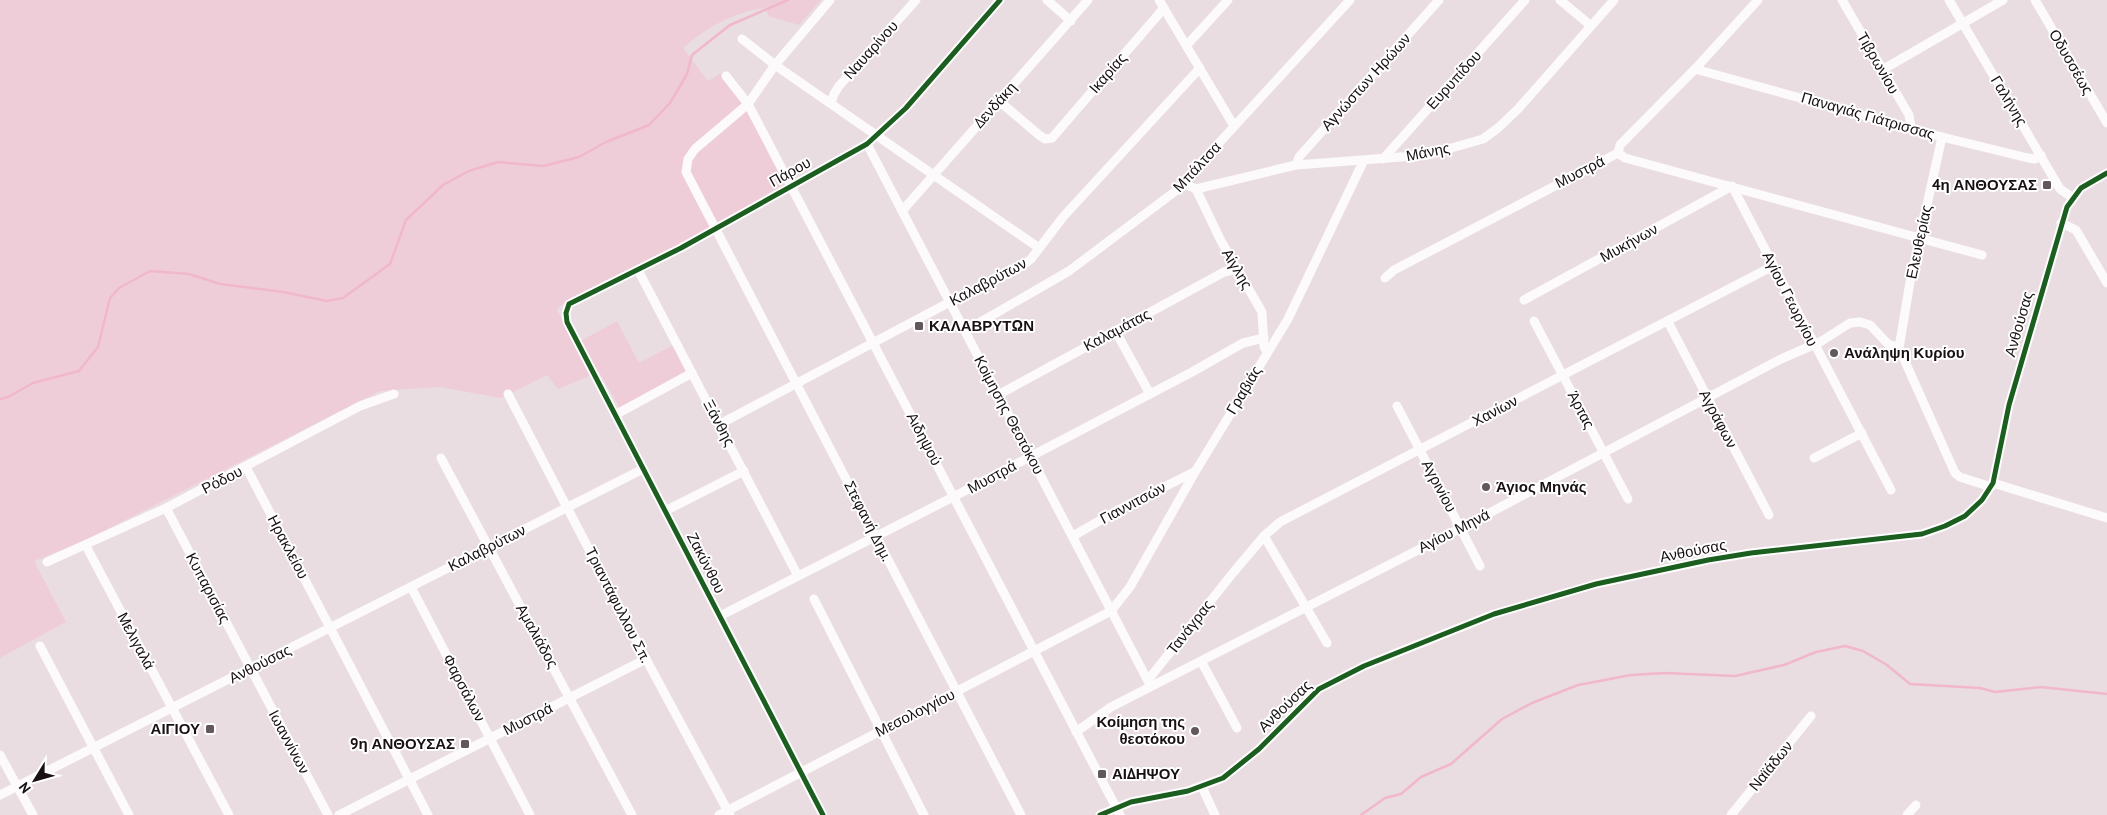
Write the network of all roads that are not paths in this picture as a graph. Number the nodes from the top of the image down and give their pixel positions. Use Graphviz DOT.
graph roads {
  1 [pos="830,0"];
  2 [pos="916,0"];
  3 [pos="1000,0"];
  4 [pos="1047,0"];
  5 [pos="1088,0"];
  6 [pos="1228,0"];
  7 [pos="1350,0"];
  8 [pos="1440,0"];
  9 [pos="1525,0"];
  10 [pos="1560,0"];
  11 [pos="1614,0"];
  12 [pos="1758,0"];
  13 [pos="1842,0"];
  14 [pos="1949,0"];
  15 [pos="2003,0"];
  16 [pos="2035,0"];
  17 [pos="1162,4"];
  18 [pos="1071,21"];
  19 [pos="1963,23"];
  20 [pos="1590,25"];
  21 [pos="742,39"];
  22 [pos="1187,45"];
  23 [pos="774,65"];
  24 [pos="1200,68"];
  25 [pos="1695,69"];
  26 [pos="1882,70"];
  27 [pos="726,76"];
  28 [pos="999,101"];
  29 [pos="831,103"];
  30 [pos="748,104"];
  31 [pos="2107,123"];
  32 [pos="1234,126"];
  33 [pos="1911,127"];
  34 [pos="877,136"];
  35 [pos="1942,137"];
  36 [pos="867,144"];
  37 [pos="1618,153"];
  38 [pos="2041,156"];
  39 [pos="1383,159"];
  40 [pos="1363,162"];
  41 [pos="1296,165"];
  42 [pos="2107,173"];
  43 [pos="934,175"];
  44 [pos="1185,184"];
  45 [pos="791,185"];
  46 [pos="1732,186"];
  47 [pos="1196,189"];
  48 [pos="2073,198"];
  49 [pos="902,211"];
  50 [pos="2061,223"];
  51 [pos="716,228"];
  52 [pos="1920,239"];
  53 [pos="1039,248"];
  54 [pos="1982,255"];
  55 [pos="1773,266"];
  56 [pos="1238,269"];
  57 [pos="638,270"];
  58 [pos="1385,278"];
  59 [pos="2107,283"];
  60 [pos="1524,300"];
  61 [pos="950,302"];
  62 [pos="1534,321"];
  63 [pos="567,322"];
  64 [pos="1668,322"];
  65 [pos="966,332"];
  66 [pos="1116,332"];
  67 [pos="1264,338"];
  68 [pos="873,343"];
  69 [pos="1814,345"];
  70 [pos="1899,348"];
  71 [pos="1267,352"];
  72 [pos="692,373"];
  73 [pos="1563,376"];
  74 [pos="797,383"];
  75 [pos="394,394"];
  76 [pos="508,394"];
  77 [pos="1150,394"];
  78 [pos="998,395"];
  79 [pos="1707,398"];
  80 [pos="1397,406"];
  81 [pos="615,415"];
  82 [pos="720,424"];
  83 [pos="1862,434"];
  84 [pos="1420,451"];
  85 [pos="1604,453"];
  86 [pos="1031,456"];
  87 [pos="441,458"];
  88 [pos="1814,458"];
  89 [pos="246,467"];
  90 [pos="643,469"];
  91 [pos="744,471"];
  92 [pos="1195,472"];
  93 [pos="1992,485"];
  94 [pos="1891,490"];
  95 [pos="955,496"];
  96 [pos="1628,498"];
  97 [pos="166,508"];
  98 [pos="568,508"];
  99 [pos="665,511"];
  100 [pos="1769,516"];
  101 [pos="2107,518"];
  102 [pos="1461,528"];
  103 [pos="1072,536"];
  104 [pos="1264,536"];
  105 [pos="876,537"];
  106 [pos="86,546"];
  107 [pos="488,547"];
  108 [pos="47,562"];
  109 [pos="1480,566"];
  110 [pos="1232,574"];
  111 [pos="798,576"];
  112 [pos="411,587"];
  113 [pos="814,599"];
  114 [pos="1306,608"];
  115 [pos="1111,611"];
  116 [pos="720,616"];
  117 [pos="330,627"];
  118 [pos="1326,643"];
  119 [pos="40,646"];
  120 [pos="1034,651"];
  121 [pos="646,660"];
  122 [pos="1201,661"];
  123 [pos="250,669"];
  124 [pos="1149,683"];
  125 [pos="957,691"];
  126 [pos="571,697"];
  127 [pos="172,708"];
  128 [pos="1811,716"];
  129 [pos="1237,728"];
  130 [pos="881,731"];
  131 [pos="1076,732"];
  132 [pos="490,738"];
  133 [pos="94,748"];
  134 [pos="0,755"];
  135 [pos="801,772"];
  136 [pos="410,779"];
  137 [pos="17,786"];
  138 [pos="1202,787"];
  139 [pos="0,795"];
  140 [pos="1916,805"];
  141 [pos="1117,811"];
  142 [pos="729,813"];
  143 [pos="32,815"];
  144 [pos="129,815"];
  145 [pos="229,815"];
  146 [pos="328,815"];
  147 [pos="340,815"];
  148 [pos="428,815"];
  149 [pos="530,815"];
  150 [pos="632,815"];
  151 [pos="719,815"];
  152 [pos="823,815"];
  153 [pos="924,815"];
  154 [pos="1021,815"];
  155 [pos="1100,815"];
  156 [pos="1215,815"];
  157 [pos="1731,815"];
  158 [pos="1907,815"];
  1 -- 23 [label="street"];
  2 -- 29 [label="street, Ναυαρίνου"];
  3 -- 34 [label="street, Πάρου"];
  4 -- 18 [label="street"];
  5 -- 18 [label="street, Δενδάκη"];
  6 -- 22 [label="street"];
  7 -- 32 [label="street, Μπάλτσα"];
  8 -- 41 [label="street, Αγνώστων Ηρώων"];
  9 -- 39 [label="street, Ευρυπίδου"];
  10 -- 20 [label="street"];
  11 -- 20 [label="street, Μάνης"];
  12 -- 25 [label="street, Μυστρά"];
  13 -- 26 [label="street, Τιβρωνίου"];
  14 -- 19 [label="street, Γαλήνης"];
  15 -- 19 [label="street"];
  16 -- 31 [label="street, Οδυσσέως"];
  17 -- 22 [label="street"];
  17 -- 28 [label="street, Ικαρίας"];
  18 -- 28 [label="street, Δενδάκη"];
  19 -- 26 [label="street"];
  19 -- 38 [label="street, Γαλήνης"];
  20 -- 39 [label="street, Μάνης"];
  21 -- 23 [label="street"];
  22 -- 24 [label="street"];
  23 -- 29 [label="street"];
  23 -- 30 [label="street"];
  24 -- 32 [label="street"];
  24 -- 53 [label="street, Καλαβρύτων"];
  25 -- 33 [label="street, Παναγιάς Γιάτρισσας"];
  25 -- 37 [label="street, Μυστρά"];
  26 -- 33 [label="street, Τιβρωνίου"];
  27 -- 30 [label="street, Αιδηψού"];
  28 -- 43 [label="street, Δενδάκη"];
  29 -- 34 [label="street"];
  30 -- 45 [label="street, Αιδηψού"];
  30 -- 51 [label="street, Στεφανή Δημ."];
  32 -- 44 [label="street, Μπάλτσα"];
  33 -- 35 [label="street, Παναγιάς Γιάτρισσας"];
  34 -- 36 [label="street, Πάρου"];
  34 -- 43 [label="street"];
  35 -- 38 [label="street, Παναγιάς Γιάτρισσας"];
  35 -- 52 [label="street, Ελευθερίας"];
  36 -- 45 [label="street, Πάρου"];
  36 -- 49 [label="street, Κοίμησης Θεοτόκου"];
  37 -- 46 [label="street"];
  37 -- 58 [label="street, Μυστρά"];
  38 -- 48 [label="street, Γαλήνης"];
  39 -- 40 [label="street, Μάνης"];
  40 -- 41 [label="street, Μάνης"];
  40 -- 71 [label="street, Γραβιάς"];
  41 -- 47 [label="street, Μάνης"];
  42 -- 48 [label="street, Ανθούσας"];
  43 -- 49 [label="street, Δενδάκη"];
  43 -- 53 [label="street"];
  44 -- 47 [label="street"];
  44 -- 65 [label="street, Μπάλτσα"];
  45 -- 51 [label="street, Πάρου"];
  45 -- 68 [label="street, Αιδηψού"];
  46 -- 52 [label="street"];
  46 -- 55 [label="street, Αγίου Γεωργίου"];
  46 -- 60 [label="street, Μυκήνων"];
  47 -- 56 [label="street, Αίγλης"];
  48 -- 50 [label="street, Ανθούσας"];
  49 -- 61 [label="street, Κοίμησης Θεοτόκου"];
  50 -- 59 [label="street"];
  50 -- 93 [label="street, Ανθούσας"];
  51 -- 57 [label="street, Πάρου"];
  51 -- 74 [label="street, Στεφανή Δημ."];
  52 -- 54 [label="street"];
  52 -- 70 [label="street, Ελευθερίας"];
  53 -- 61 [label="street, Καλαβρύτων"];
  55 -- 64 [label="street, Χανίων"];
  55 -- 69 [label="street, Αγίου Γεωργίου"];
  56 -- 66 [label="street, Καλαμάτας"];
  56 -- 67 [label="street, Αίγλης"];
  57 -- 63 [label="street, Πάρου"];
  57 -- 72 [label="street, Ξάνθης"];
  61 -- 65 [label="street, Κοίμησης Θεοτόκου"];
  61 -- 68 [label="street, Καλαβρύτων"];
  62 -- 73 [label="street, Άρτας"];
  63 -- 81 [label="street, Ζακύνθου"];
  64 -- 73 [label="street, Χανίων"];
  64 -- 79 [label="street, Αγράφων"];
  65 -- 78 [label="street, Κοίμησης Θεοτόκου"];
  66 -- 77 [label="street"];
  66 -- 78 [label="street, Καλαμάτας"];
  67 -- 71 [label="street, Αίγλης"];
  67 -- 77 [label="street, Μυστρά"];
  68 -- 74 [label="street, Καλαβρύτων"];
  68 -- 95 [label="street, Αιδηψού"];
  69 -- 70 [label="street, Αγίου Μηνά"];
  69 -- 79 [label="street, Αγίου Μηνά"];
  69 -- 83 [label="street, Αγίου Γεωργίου"];
  70 -- 93 [label="street"];
  71 -- 92 [label="street, Γραβιάς"];
  72 -- 81 [label="street"];
  72 -- 82 [label="street, Ξάνθης"];
  73 -- 84 [label="street, Χανίων"];
  73 -- 85 [label="street, Άρτας"];
  74 -- 82 [label="street, Καλαβρύτων"];
  74 -- 105 [label="street, Στεφανή Δημ."];
  75 -- 89 [label="street, Ρόδου"];
  76 -- 98 [label="street, Τριαντάφυλλου Σπ."];
  77 -- 86 [label="street, Μυστρά"];
  78 -- 86 [label="street, Κοίμησης Θεοτόκου"];
  79 -- 85 [label="street, Αγίου Μηνά"];
  79 -- 100 [label="street, Αγράφων"];
  80 -- 84 [label="street, Αγρινίου"];
  81 -- 90 [label="street, Ζακύνθου"];
  82 -- 91 [label="street, Ξάνθης"];
  83 -- 88 [label="street"];
  83 -- 94 [label="street, Αγίου Γεωργίου"];
  84 -- 102 [label="street, Αγρινίου"];
  84 -- 104 [label="street, Χανίων"];
  85 -- 96 [label="street, Άρτας"];
  85 -- 102 [label="street, Αγίου Μηνά"];
  86 -- 95 [label="street, Μυστρά"];
  86 -- 103 [label="street, Κοίμησης Θεοτόκου"];
  87 -- 107 [label="street, Αμαλιάδος"];
  89 -- 97 [label="street, Ρόδου"];
  89 -- 117 [label="street, Ηρακλείου"];
  90 -- 98 [label="street, Καλαβρύτων"];
  90 -- 99 [label="street, Ζακύνθου"];
  91 -- 99 [label="street"];
  91 -- 111 [label="street, Ξάνθης"];
  92 -- 103 [label="street, Γιαννιτσών"];
  92 -- 115 [label="street, Γραβιάς"];
  93 -- 101 [label="street"];
  93 -- 138 [label="street, Ανθούσας"];
  95 -- 105 [label="street, Μυστρά"];
  95 -- 120 [label="street, Αιδηψού"];
  97 -- 106 [label="street, Ρόδου"];
  97 -- 123 [label="street, Κυπαρισίας"];
  98 -- 107 [label="street, Καλαβρύτων"];
  98 -- 121 [label="street, Τριαντάφυλλου Σπ."];
  99 -- 116 [label="street, Ζακύνθου"];
  102 -- 109 [label="street, Αγρινίου"];
  102 -- 114 [label="street, Αγίου Μηνά"];
  103 -- 115 [label="street, Κοίμησης Θεοτόκου"];
  104 -- 110 [label="street, Χανίων"];
  104 -- 114 [label="street"];
  105 -- 111 [label="street, Μυστρά"];
  105 -- 125 [label="street, Στεφανή Δημ."];
  106 -- 108 [label="street, Ρόδου"];
  106 -- 127 [label="street, Μελιγαλά"];
  107 -- 112 [label="street, Καλαβρύτων"];
  107 -- 126 [label="street, Αμαλιάδος"];
  110 -- 124 [label="street, Τανάγρας"];
  111 -- 116 [label="street, Μυστρά"];
  112 -- 117 [label="street, Καλαβρύτων"];
  112 -- 132 [label="street, Φαρσάλων"];
  113 -- 130 [label="street"];
  114 -- 118 [label="street"];
  114 -- 122 [label="street, Αγίου Μηνά"];
  115 -- 120 [label="street, Μεσολογγίου"];
  115 -- 124 [label="street, Κοίμησης Θεοτόκου"];
  116 -- 135 [label="street, Ζακύνθου"];
  117 -- 123 [label="street, Ανθούσας"];
  117 -- 136 [label="street"];
  119 -- 133 [label="street"];
  120 -- 125 [label="street, Μεσολογγίου"];
  120 -- 131 [label="street, Αιδηψού"];
  121 -- 126 [label="street, Μυστρά"];
  121 -- 142 [label="street, Τριαντάφυλλου Σπ."];
  122 -- 124 [label="street, Αγίου Μηνά"];
  122 -- 129 [label="street"];
  123 -- 127 [label="street, Ανθούσας"];
  123 -- 146 [label="street, Ιωαννίνων"];
  124 -- 131 [label="street, Αγίου Μηνά"];
  125 -- 130 [label="street, Μεσολογγίου"];
  125 -- 154 [label="street, Στεφανή Δημ."];
  126 -- 132 [label="street, Μυστρά"];
  126 -- 150 [label="street, Αμαλιάδος"];
  127 -- 133 [label="street, Ανθούσας"];
  127 -- 145 [label="street, Μελιγαλά"];
  128 -- 157 [label="street, Ναϊάδων"];
  130 -- 135 [label="street, Μεσολογγίου"];
  130 -- 153 [label="street"];
  131 -- 141 [label="street, Αιδηψού"];
  132 -- 136 [label="street, Μυστρά"];
  132 -- 149 [label="street, Φαρσάλων"];
  133 -- 137 [label="street, Ανθούσας"];
  133 -- 144 [label="street"];
  134 -- 137 [label="street"];
  135 -- 142 [label="street, Μεσολογγίου"];
  135 -- 152 [label="street, Ζακύνθου"];
  136 -- 147 [label="street, Μυστρά"];
  136 -- 148 [label="street"];
  137 -- 139 [label="street, Ανθούσας"];
  137 -- 143 [label="street"];
  138 -- 141 [label="street, Ανθούσας"];
  138 -- 156 [label="street"];
  140 -- 158 [label="street"];
  141 -- 155 [label="street, Ανθούσας"];
  142 -- 151 [label="street, Μεσολογγίου"];
}
